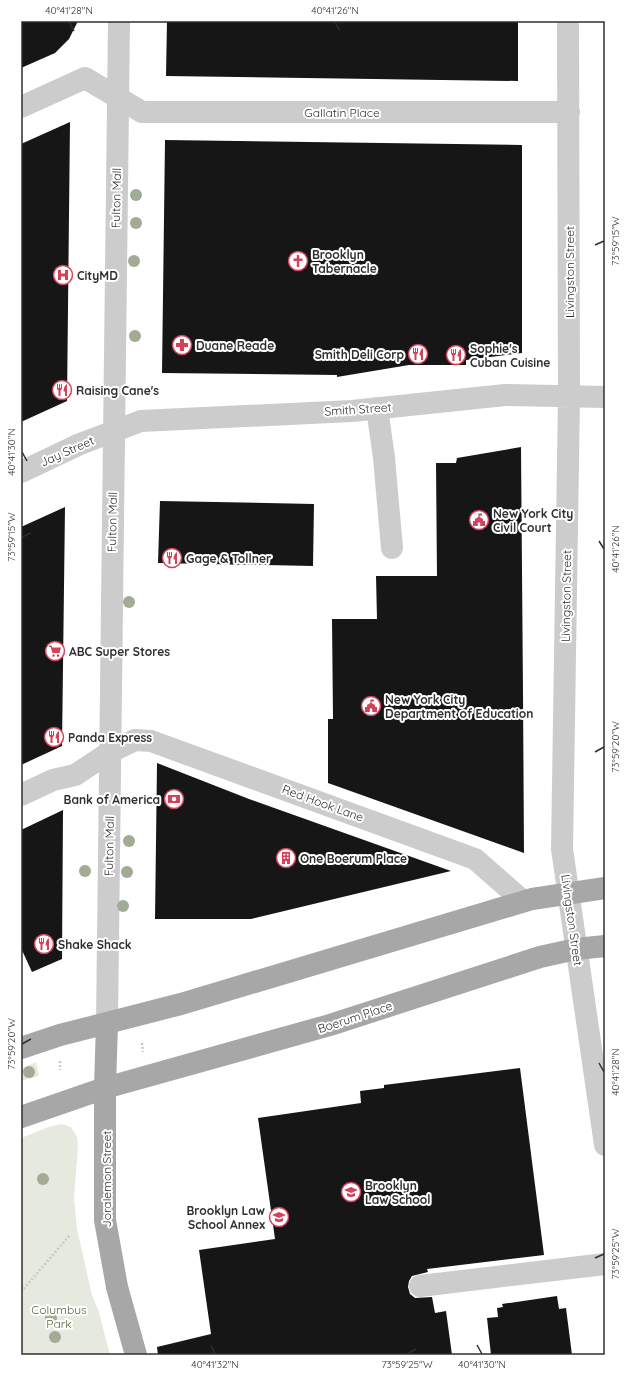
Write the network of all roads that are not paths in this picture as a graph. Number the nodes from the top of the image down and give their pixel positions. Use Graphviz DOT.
graph roads {
  1 [pos="119,21"];
  2 [pos="568,21"];
  3 [pos="118,97"];
  4 [pos="21,107"];
  5 [pos="569,112"];
  6 [pos="568,396"];
  7 [pos="605,396"];
  8 [pos="377,408"];
  9 [pos="113,432"];
  10 [pos="21,472"];
  11 [pos="392,548"];
  12 [pos="110,752"];
  13 [pos="21,795"];
  14 [pos="605,888"];
  15 [pos="568,893"];
  16 [pos="523,901"];
  17 [pos="605,946"];
  18 [pos="576,949"];
  19 [pos="107,1023"];
  20 [pos="21,1048"];
  21 [pos="105,1088"];
  22 [pos="21,1116"];
  23 [pos="605,1145"];
  24 [pos="605,1264"];
  25 [pos="420,1286"];
  26 [pos="136,1355"];
  1 -- 3 [label="street, Fulton Mall"];
  2 -- 5 [label="street, Livingston Street"];
  3 -- 4 [label="street, Gallatin Place"];
  3 -- 5 [label="street, Gallatin Place"];
  3 -- 9 [label="street, Fulton Mall"];
  5 -- 6 [label="street, Livingston Street"];
  6 -- 7 [label="street, Smith Street"];
  6 -- 8 [label="street, Smith Street"];
  6 -- 15 [label="street, Livingston Street"];
  8 -- 9 [label="street, Smith Street"];
  8 -- 11 [label="street"];
  9 -- 10 [label="street, Jay Street"];
  9 -- 12 [label="street, Fulton Mall"];
  12 -- 13 [label="street, Red Hook Lane"];
  12 -- 16 [label="street, Red Hook Lane"];
  12 -- 19 [label="street, Fulton Mall"];
  14 -- 15 [label="main road"];
  15 -- 16 [label="main road"];
  15 -- 18 [label="street, Livingston Street"];
  16 -- 19 [label="main road"];
  17 -- 18 [label="main road, Boerum Place"];
  18 -- 21 [label="main road, Boerum Place"];
  18 -- 23 [label="street, Livingston Street"];
  19 -- 20 [label="main road"];
  19 -- 21 [label="main road, Joralemon Street"];
  21 -- 22 [label="main road, Boerum Place"];
  21 -- 26 [label="main road, Joralemon Street"];
  24 -- 25 [label="street"];
}
